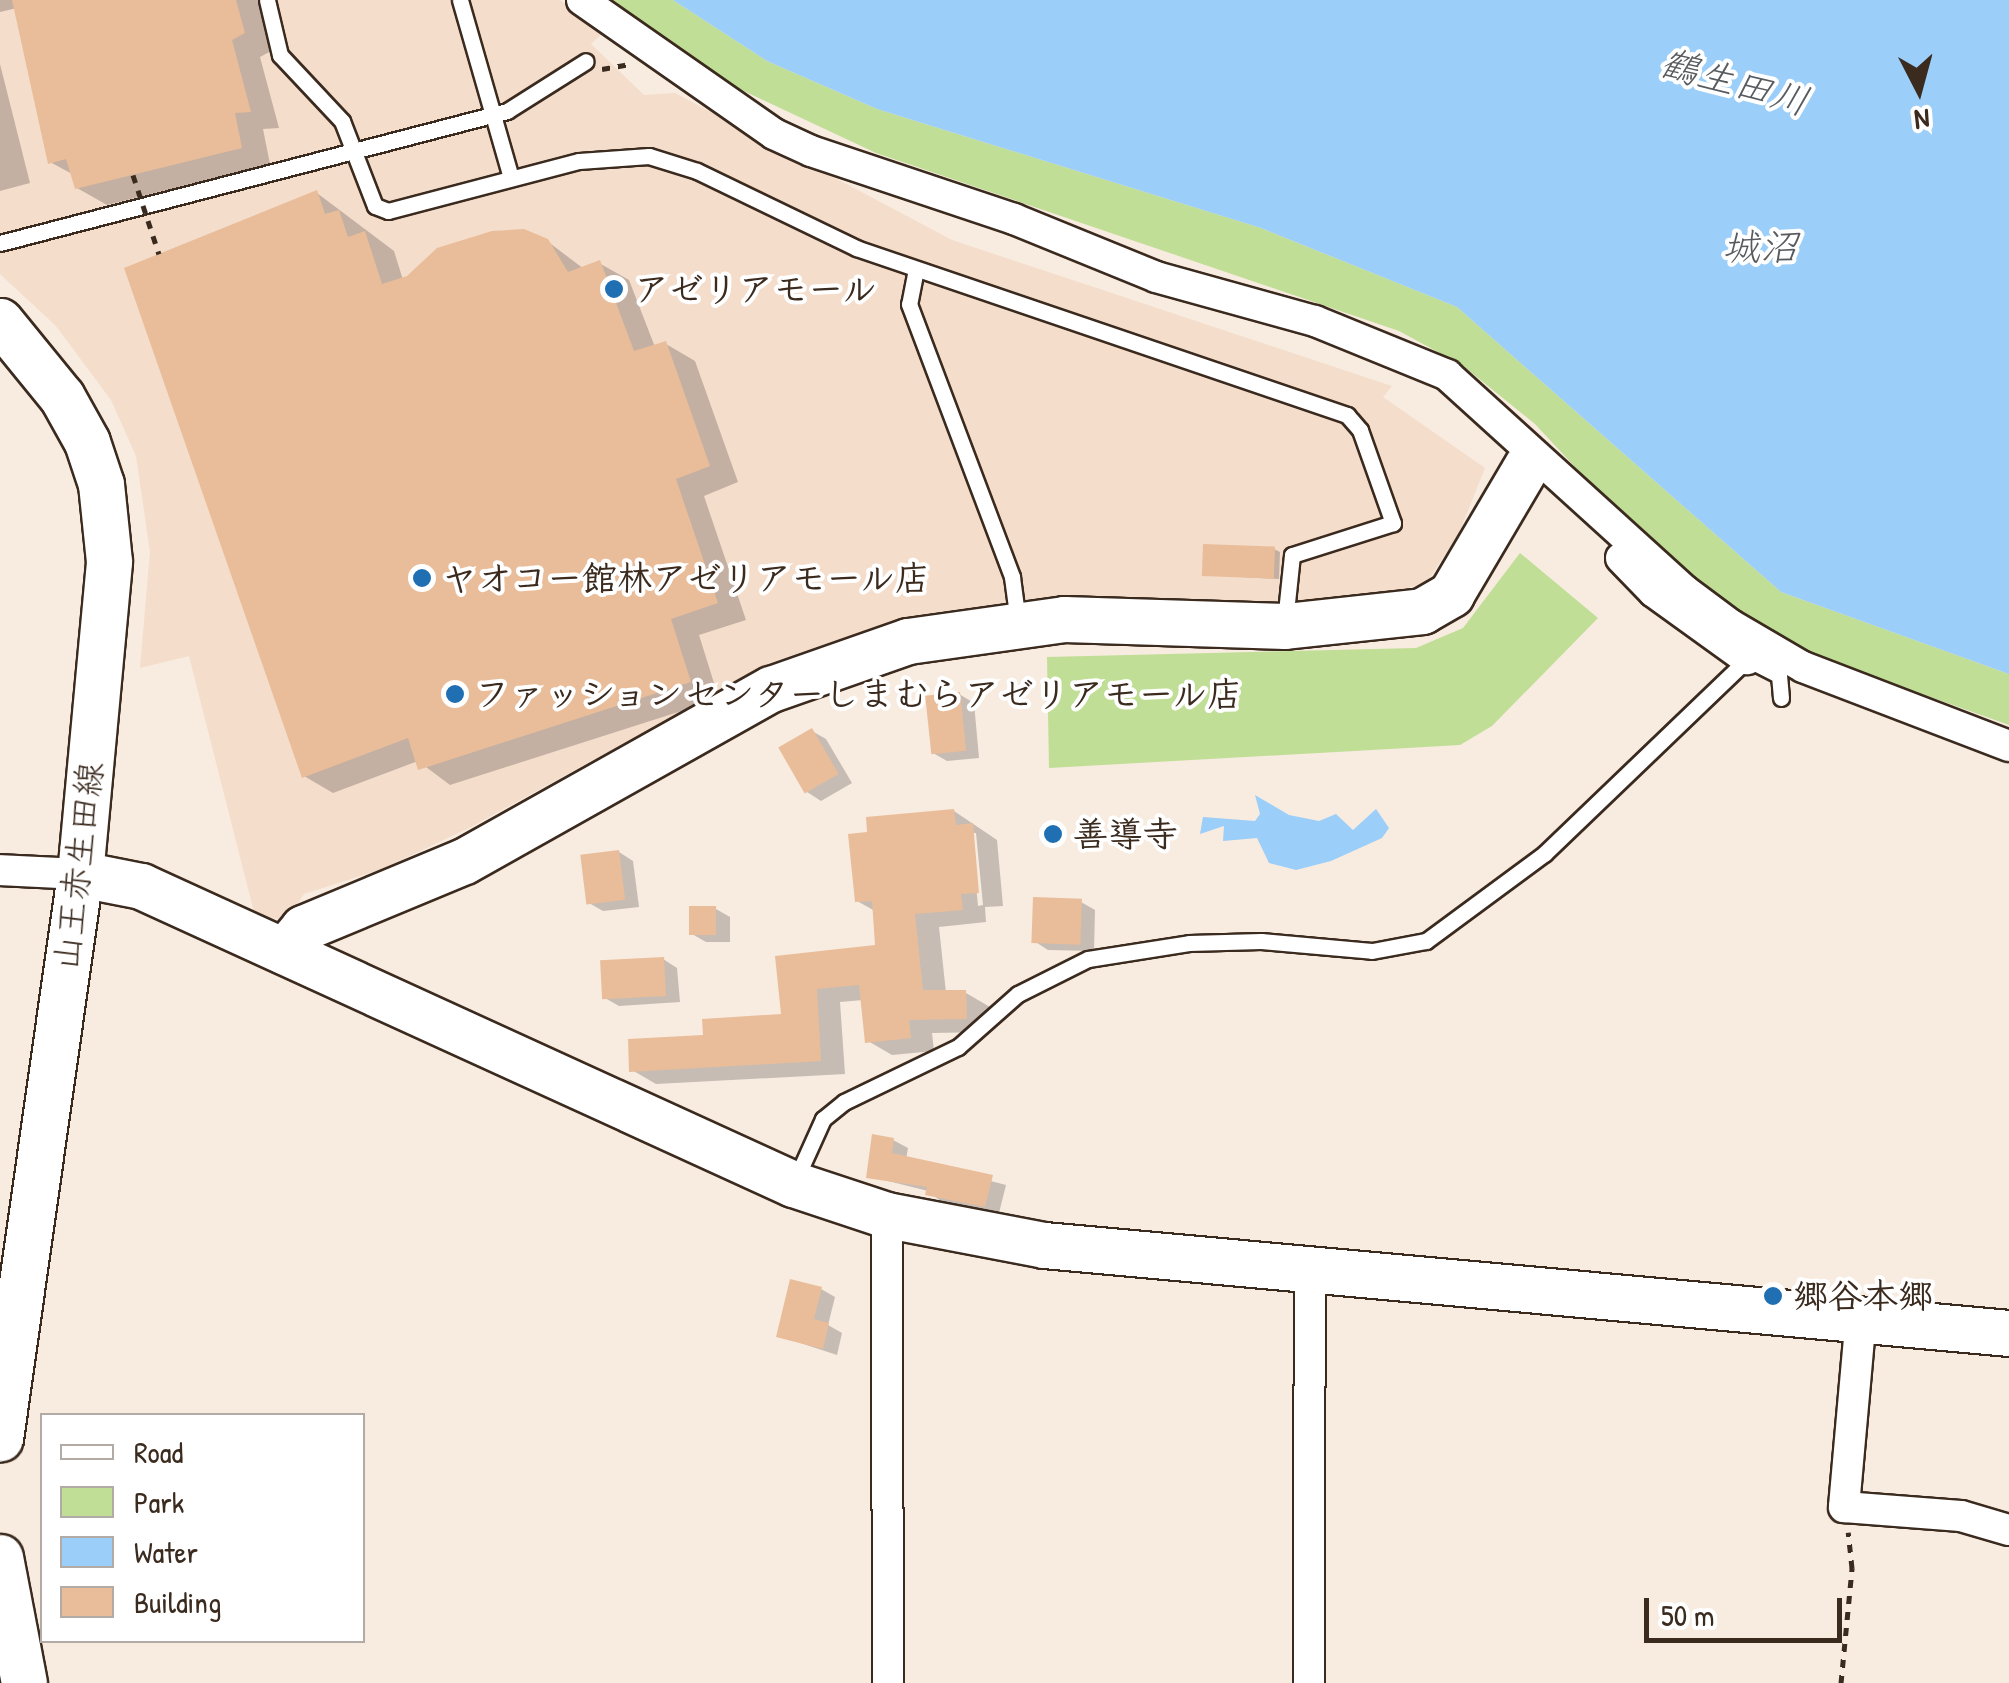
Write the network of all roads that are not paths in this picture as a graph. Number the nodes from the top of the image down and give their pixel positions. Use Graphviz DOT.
graph roads {
  1 [pos="267,0"];
  2 [pos="460,0"];
  3 [pos="582,0"];
  4 [pos="586,61"];
  5 [pos="491,116"];
  6 [pos="357,148"];
  7 [pos="511,178"];
  8 [pos="0,243"];
  9 [pos="916,269"];
  10 [pos="0,321"];
  11 [pos="1527,465"];
  12 [pos="1018,622"];
  13 [pos="1285,626"];
  14 [pos="1747,659"];
  15 [pos="1781,698"];
  16 [pos="2009,746"];
  17 [pos="0,870"];
  18 [pos="80,874"];
  19 [pos="284,952"];
  20 [pos="793,1184"];
  21 [pos="887,1216"];
  22 [pos="1310,1266"];
  23 [pos="1861,1316"];
  24 [pos="2009,1333"];
  25 [pos="0,1438"];
  26 [pos="2009,1530"];
  27 [pos="0,1557"];
  28 [pos="24,1683"];
  29 [pos="888,1683"];
  30 [pos="1309,1683"];
  1 -- 6 [label="lane"];
  2 -- 5 [label="lane"];
  3 -- 16 [label="street"];
  4 -- 5 [label="lane"];
  5 -- 6 [label="lane"];
  5 -- 7 [label="lane"];
  6 -- 7 [label="lane"];
  6 -- 8 [label="lane"];
  7 -- 9 [label="lane"];
  9 -- 12 [label="lane"];
  9 -- 13 [label="lane"];
  10 -- 18 [label="street, 山王赤生田線"];
  11 -- 13 [label="street"];
  11 -- 14 [label="street"];
  12 -- 13 [label="street"];
  12 -- 19 [label="street"];
  14 -- 15 [label="lane"];
  14 -- 20 [label="lane"];
  17 -- 18 [label="street"];
  18 -- 19 [label="street"];
  18 -- 25 [label="street, 山王赤生田線"];
  19 -- 20 [label="street"];
  20 -- 21 [label="street"];
  21 -- 22 [label="street"];
  21 -- 29 [label="street"];
  22 -- 23 [label="street"];
  22 -- 30 [label="street"];
  23 -- 24 [label="street"];
  23 -- 26 [label="street"];
  27 -- 28 [label="street"];
}
